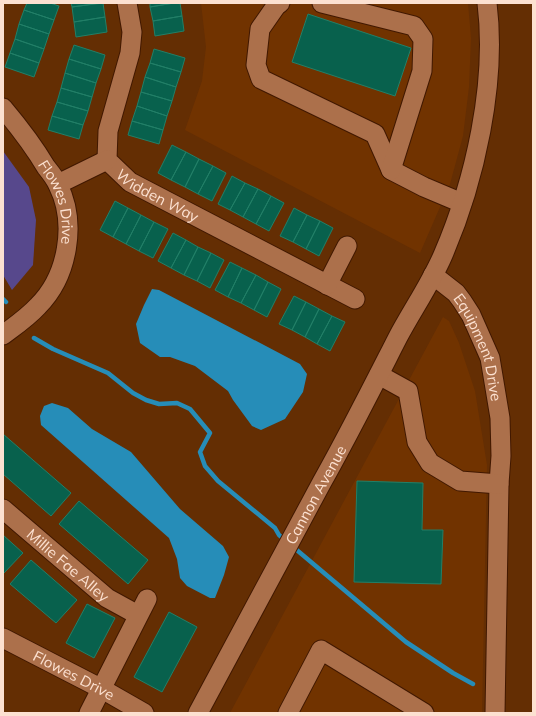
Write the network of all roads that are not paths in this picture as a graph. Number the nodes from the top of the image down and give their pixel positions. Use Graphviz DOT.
graph roads {
  1 [pos="127,3"];
  2 [pos="280,3"];
  3 [pos="322,3"];
  4 [pos="487,3"];
  5 [pos="3,108"];
  6 [pos="107,160"];
  7 [pos="391,170"];
  8 [pos="58,184"];
  9 [pos="462,203"];
  10 [pos="347,246"];
  11 [pos="433,275"];
  12 [pos="326,285"];
  13 [pos="355,299"];
  14 [pos="3,335"];
  15 [pos="379,375"];
  16 [pos="499,484"];
  17 [pos="3,509"];
  18 [pos="147,599"];
  19 [pos="138,616"];
  20 [pos="3,638"];
  21 [pos="102,689"];
  22 [pos="89,713"];
  23 [pos="144,713"];
  24 [pos="198,713"];
  25 [pos="288,713"];
  26 [pos="424,713"];
  27 [pos="495,713"];
  1 -- 6 [label="street, Widden Way"];
  2 -- 7 [label="street"];
  3 -- 7 [label="street"];
  4 -- 9 [label="street"];
  5 -- 8 [label="street, Flowes Drive"];
  6 -- 8 [label="street"];
  6 -- 12 [label="street, Widden Way"];
  7 -- 9 [label="street"];
  8 -- 14 [label="street, Flowes Drive"];
  9 -- 11 [label="street"];
  10 -- 12 [label="street"];
  11 -- 15 [label="street, Cannon Avenue"];
  11 -- 16 [label="street, Equipment Drive"];
  12 -- 13 [label="street, Widden Way"];
  15 -- 16 [label="street"];
  15 -- 24 [label="street, Cannon Avenue"];
  16 -- 27 [label="street, Equipment Drive"];
  17 -- 19 [label="street, Millie Fae Alley"];
  18 -- 19 [label="street"];
  19 -- 21 [label="street"];
  20 -- 21 [label="street, Flowes Drive"];
  21 -- 22 [label="street"];
  21 -- 23 [label="street, Flowes Drive"];
  25 -- 26 [label="street"];
}
